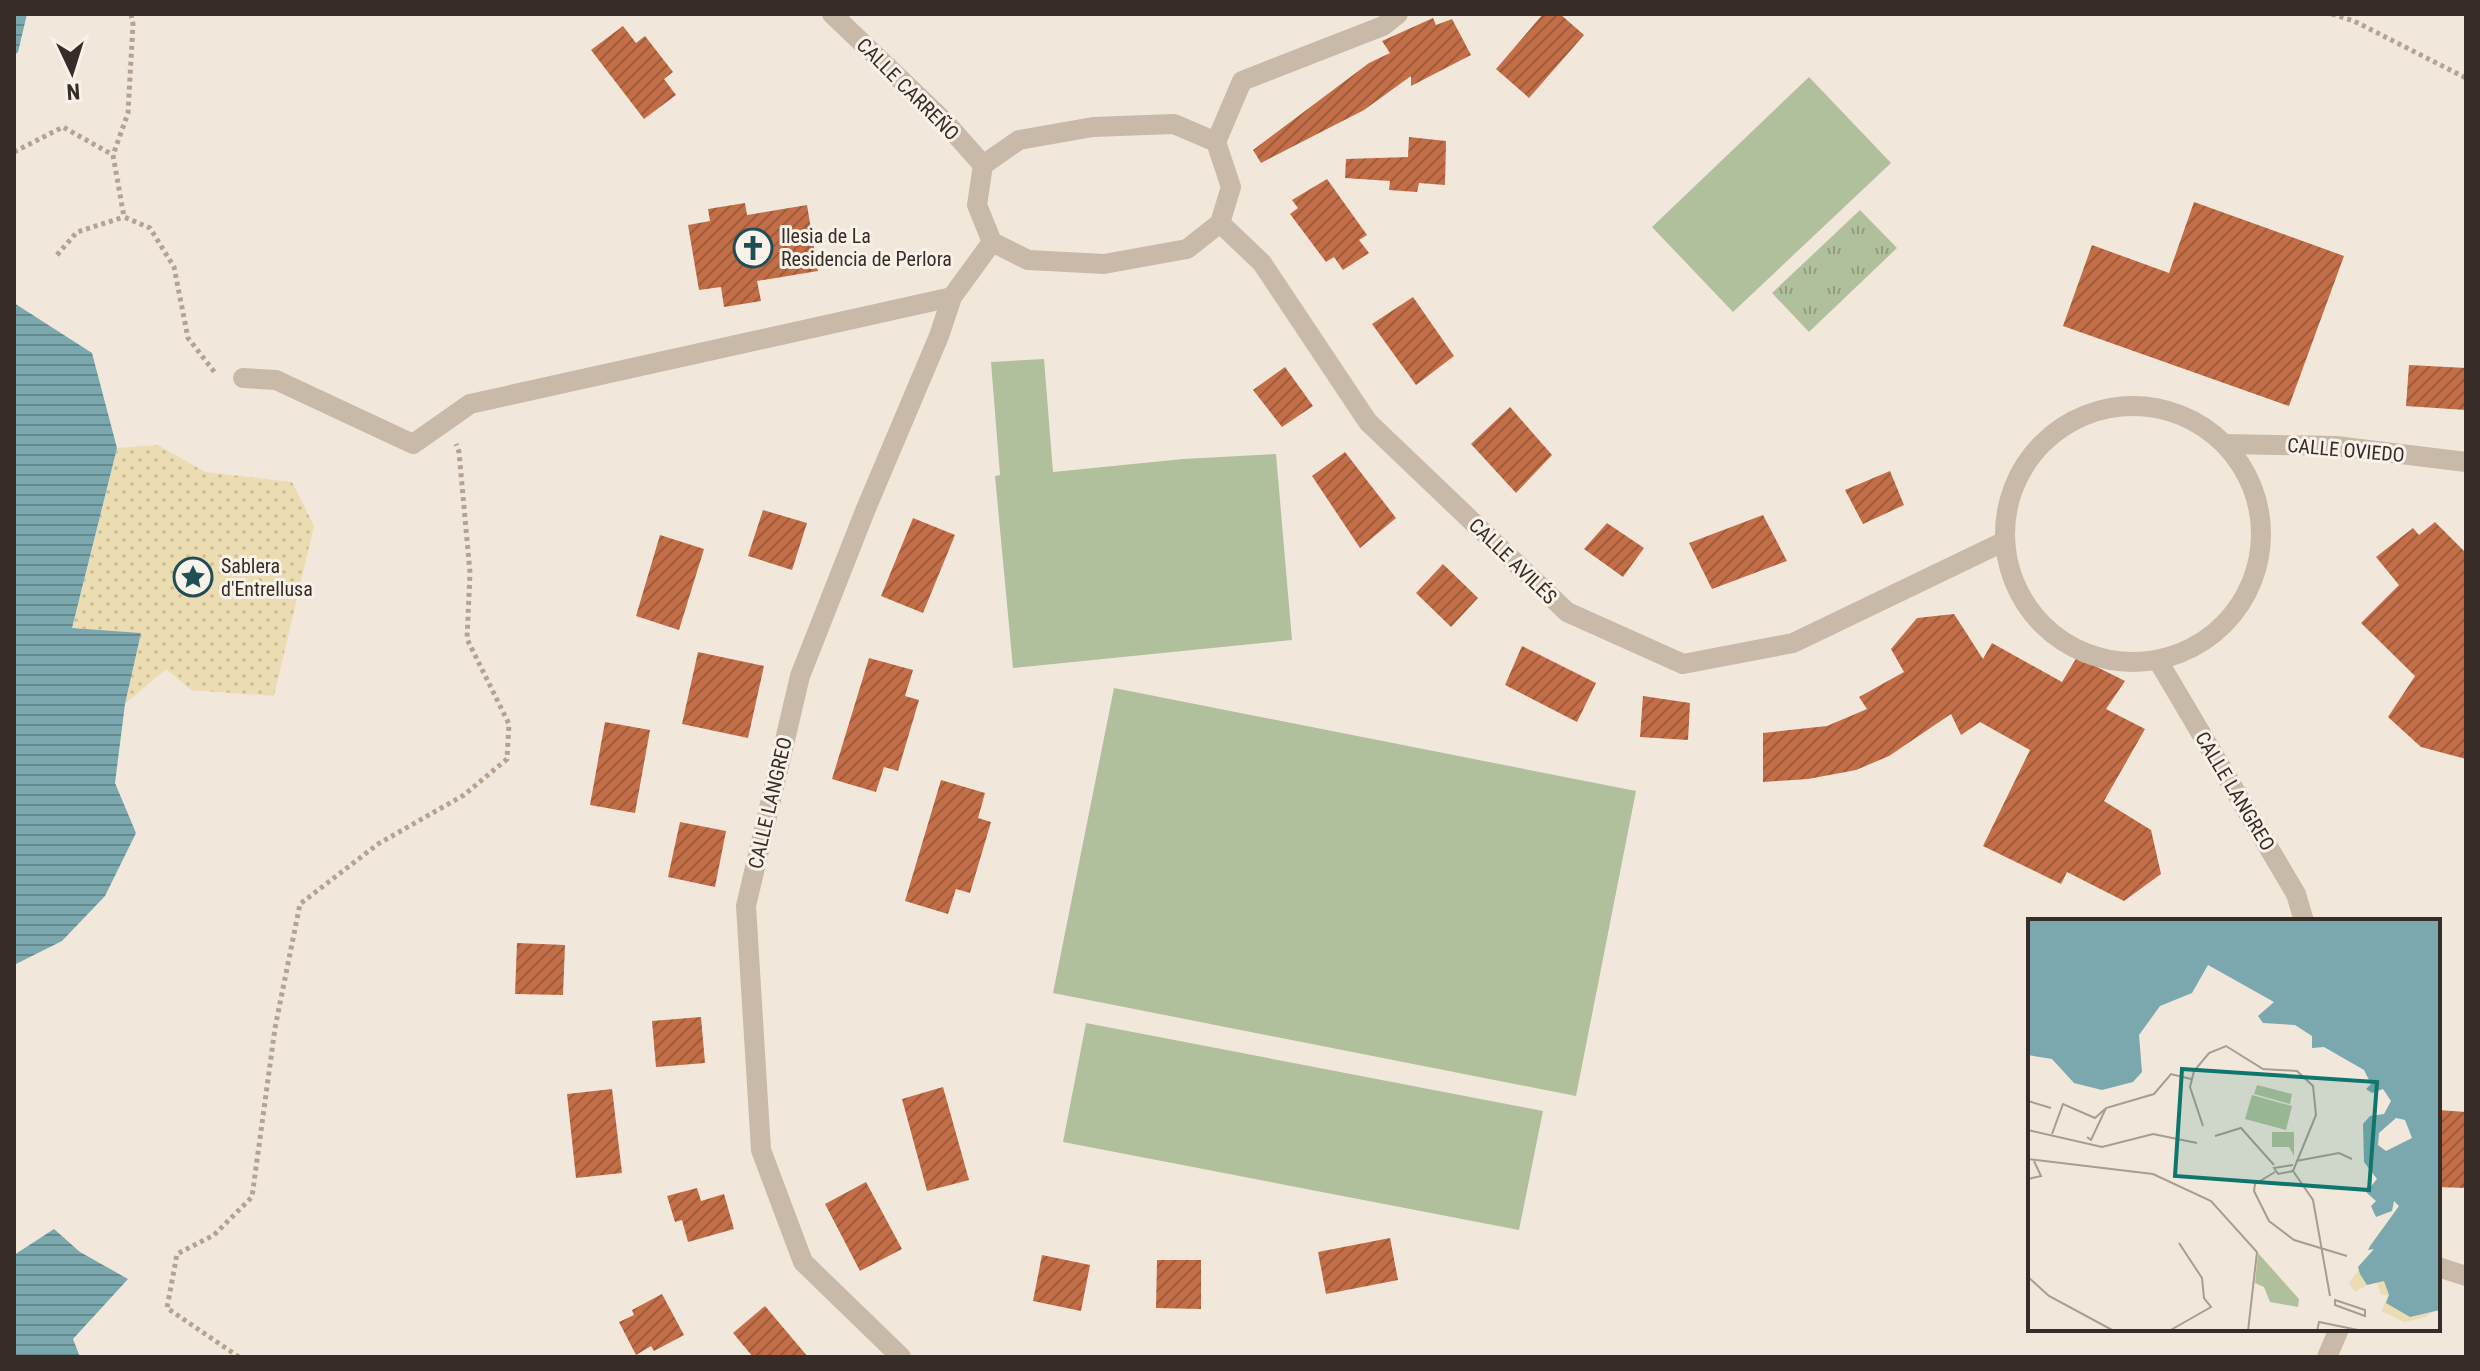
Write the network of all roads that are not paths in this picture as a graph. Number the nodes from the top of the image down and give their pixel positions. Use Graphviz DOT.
graph roads {
  1 [pos="832,14"];
  2 [pos="1398,14"];
  3 [pos="1216,142"];
  4 [pos="983,165"];
  5 [pos="1220,223"];
  6 [pos="992,242"];
  7 [pos="952,297"];
  8 [pos="243,378"];
  9 [pos="2225,444"];
  10 [pos="2466,462"];
  11 [pos="2003,542"];
  12 [pos="2160,664"];
  13 [pos="2303,919"];
  14 [pos="2440,1268"];
  15 [pos="2466,1276"];
  16 [pos="2338,1331"];
  17 [pos="901,1357"];
  18 [pos="2327,1357"];
  1 -- 4 [label="street, CALLE CARREÑO"];
  2 -- 3 [label="street"];
  3 -- 4 [label="street"];
  3 -- 5 [label="street"];
  4 -- 6 [label="street"];
  5 -- 6 [label="street"];
  5 -- 11 [label="street, CALLE AVILÉS"];
  6 -- 7 [label="street, CALLE LANGREO"];
  7 -- 8 [label="street"];
  7 -- 17 [label="street, CALLE LANGREO"];
  9 -- 10 [label="street, CALLE OVIEDO"];
  9 -- 11 [label="street"];
  9 -- 12 [label="street"];
  11 -- 12 [label="street"];
  12 -- 13 [label="street, CALLE LANGREO"];
  14 -- 15 [label="street"];
  16 -- 18 [label="street"];
}
